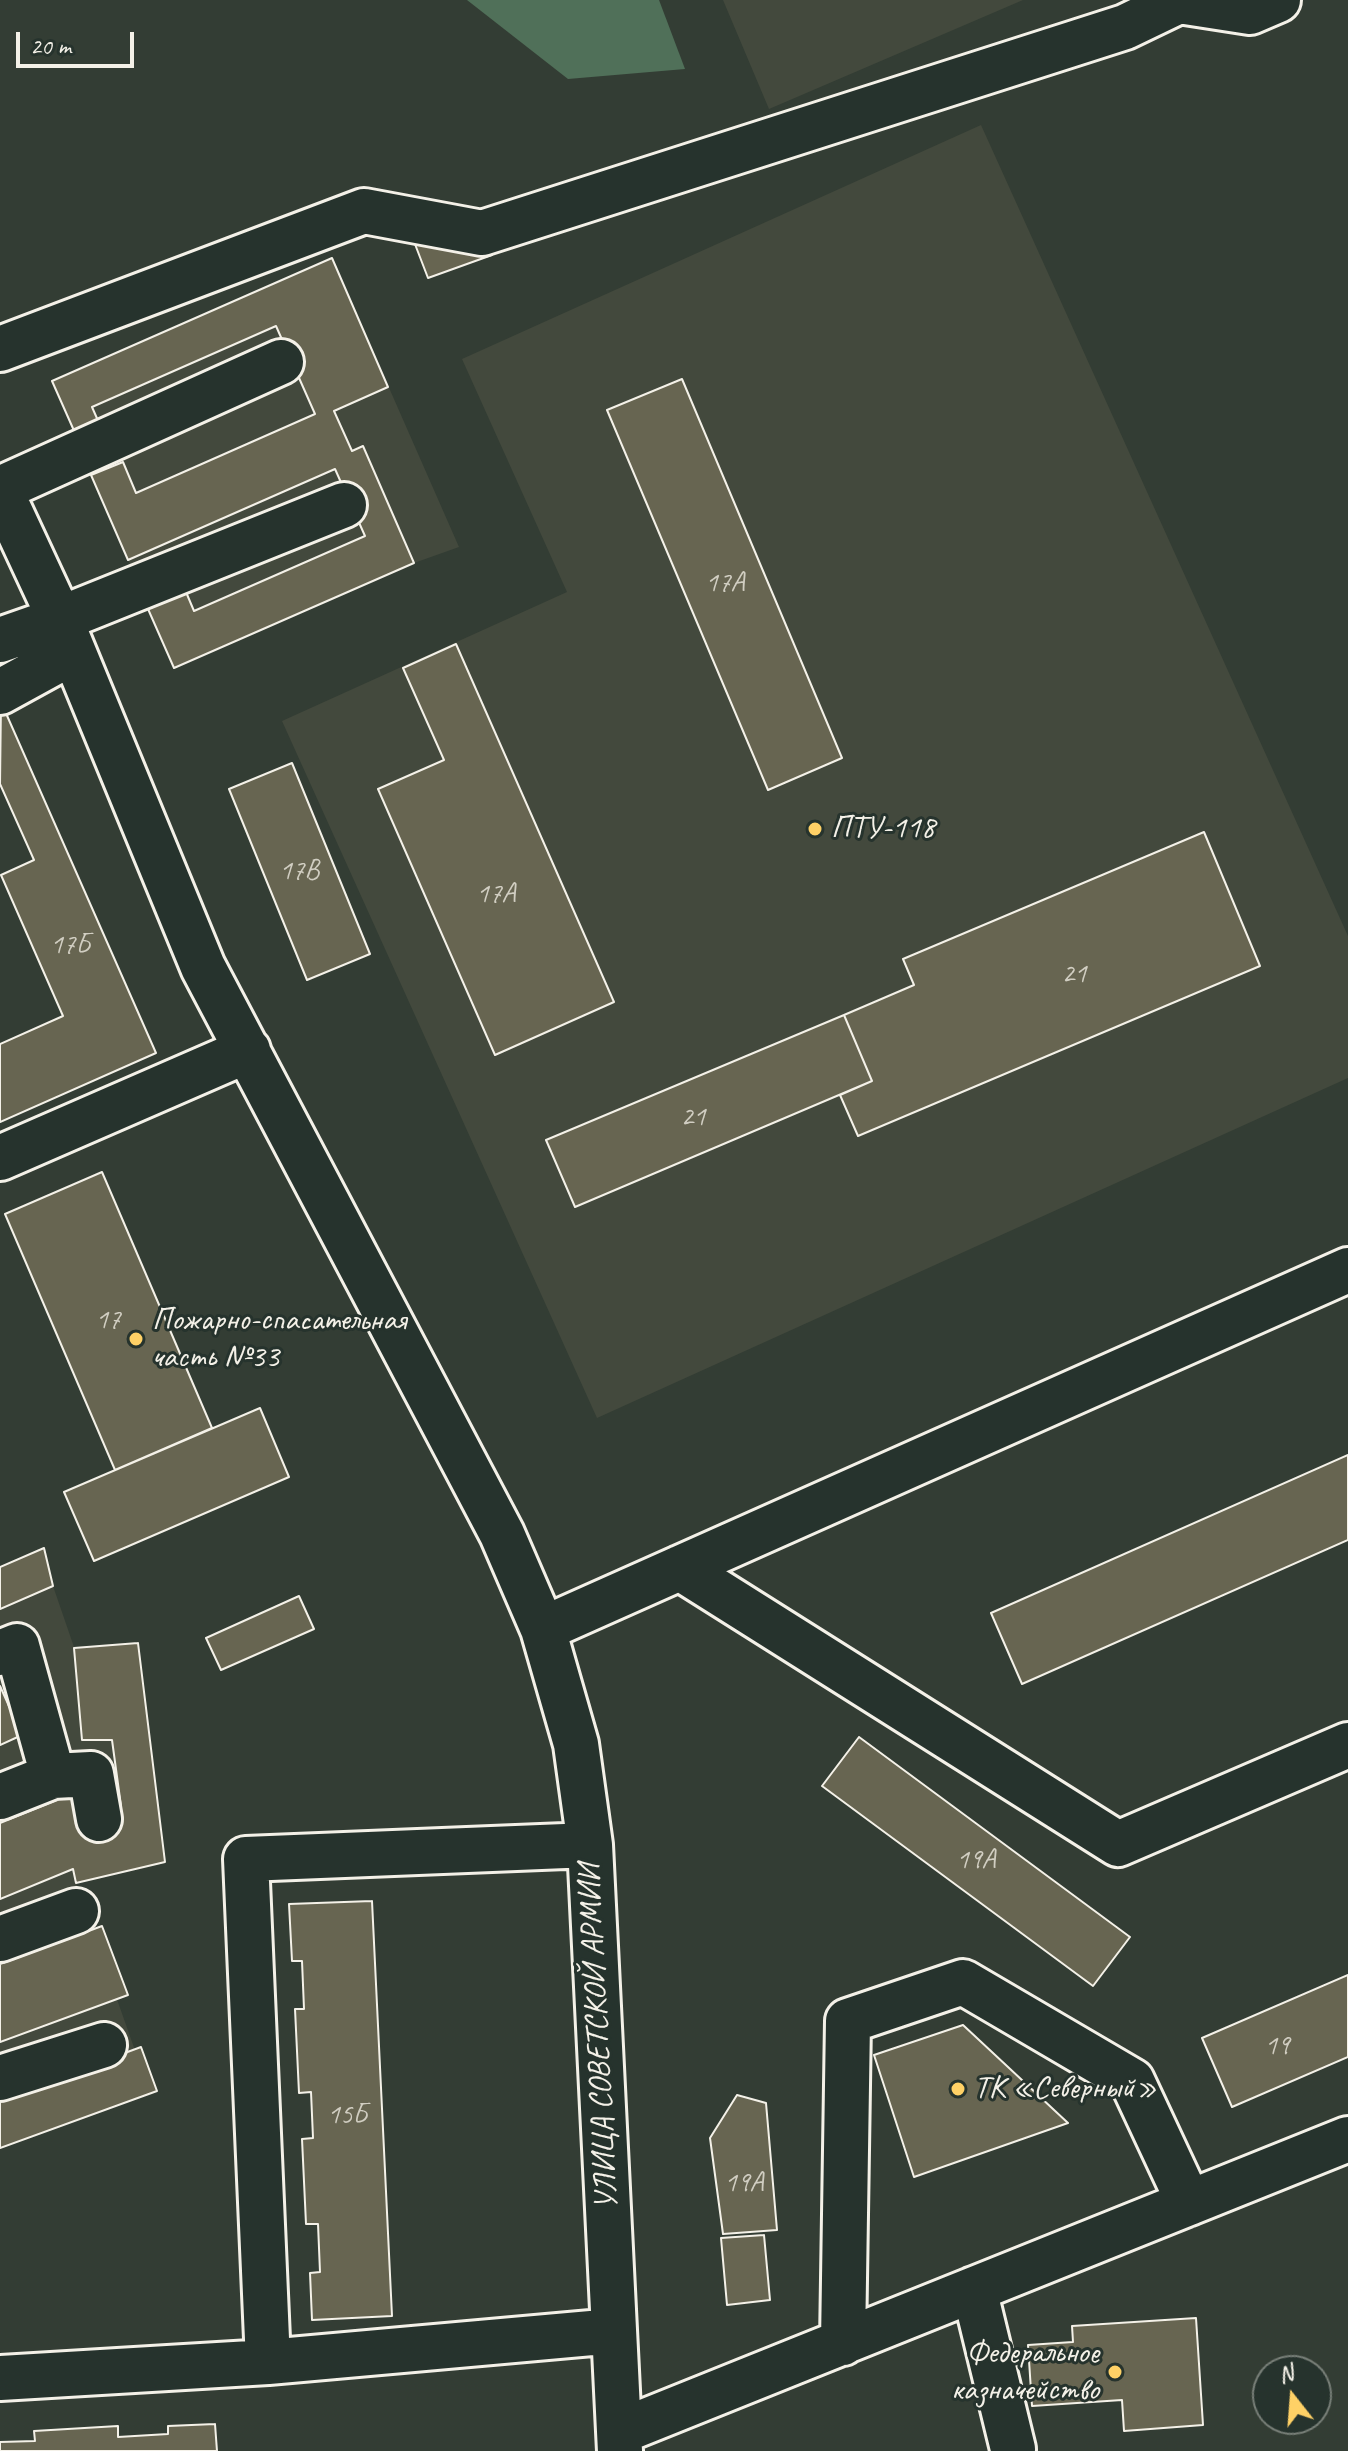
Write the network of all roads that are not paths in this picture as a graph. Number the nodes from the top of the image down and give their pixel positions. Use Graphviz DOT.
graph roads {
  1 [pos="1179,0"];
  2 [pos="1278,0"];
  3 [pos="0,349"];
  4 [pos="281,362"];
  5 [pos="0,489"];
  6 [pos="344,505"];
  7 [pos="66,636"];
  8 [pos="0,640"];
  9 [pos="0,692"];
  10 [pos="248,1050"];
  11 [pos="0,1158"];
  12 [pos="1348,1270"];
  13 [pos="680,1568"];
  14 [pos="543,1629"];
  15 [pos="0,1653"];
  16 [pos="1348,1745"];
  17 [pos="53,1776"];
  18 [pos="0,1797"];
  19 [pos="99,1819"];
  20 [pos="590,1845"];
  21 [pos="76,1911"];
  22 [pos="0,1939"];
  23 [pos="104,2045"];
  24 [pos="0,2078"];
  25 [pos="1348,2139"];
  26 [pos="1189,2203"];
  27 [pos="974,2289"];
  28 [pos="614,2331"];
  29 [pos="843,2343"];
  30 [pos="268,2362"];
  31 [pos="0,2378"];
  32 [pos="620,2442"];
  33 [pos="1013,2449"];
  1 -- 2 [label="street"];
  1 -- 3 [label="street"];
  4 -- 5 [label="street"];
  5 -- 7 [label="street, УЛИЦА СОВЕТСКОЙ АРМИИ"];
  6 -- 7 [label="street"];
  7 -- 8 [label="street"];
  7 -- 9 [label="street"];
  7 -- 10 [label="street, УЛИЦА СОВЕТСКОЙ АРМИИ"];
  10 -- 11 [label="street"];
  10 -- 14 [label="street, УЛИЦА СОВЕТСКОЙ АРМИИ"];
  12 -- 13 [label="street"];
  13 -- 14 [label="street"];
  13 -- 16 [label="street"];
  14 -- 20 [label="street, УЛИЦА СОВЕТСКОЙ АРМИИ"];
  15 -- 17 [label="street"];
  17 -- 18 [label="street"];
  17 -- 19 [label="street"];
  20 -- 28 [label="street, УЛИЦА СОВЕТСКОЙ АРМИИ"];
  20 -- 30 [label="street"];
  21 -- 22 [label="street"];
  23 -- 24 [label="street"];
  25 -- 26 [label="street"];
  26 -- 27 [label="street"];
  26 -- 29 [label="street"];
  27 -- 29 [label="street"];
  27 -- 33 [label="street"];
  28 -- 30 [label="street"];
  28 -- 32 [label="street, УЛИЦА СОВЕТСКОЙ АРМИИ"];
  29 -- 32 [label="street"];
  30 -- 31 [label="street"];
}
